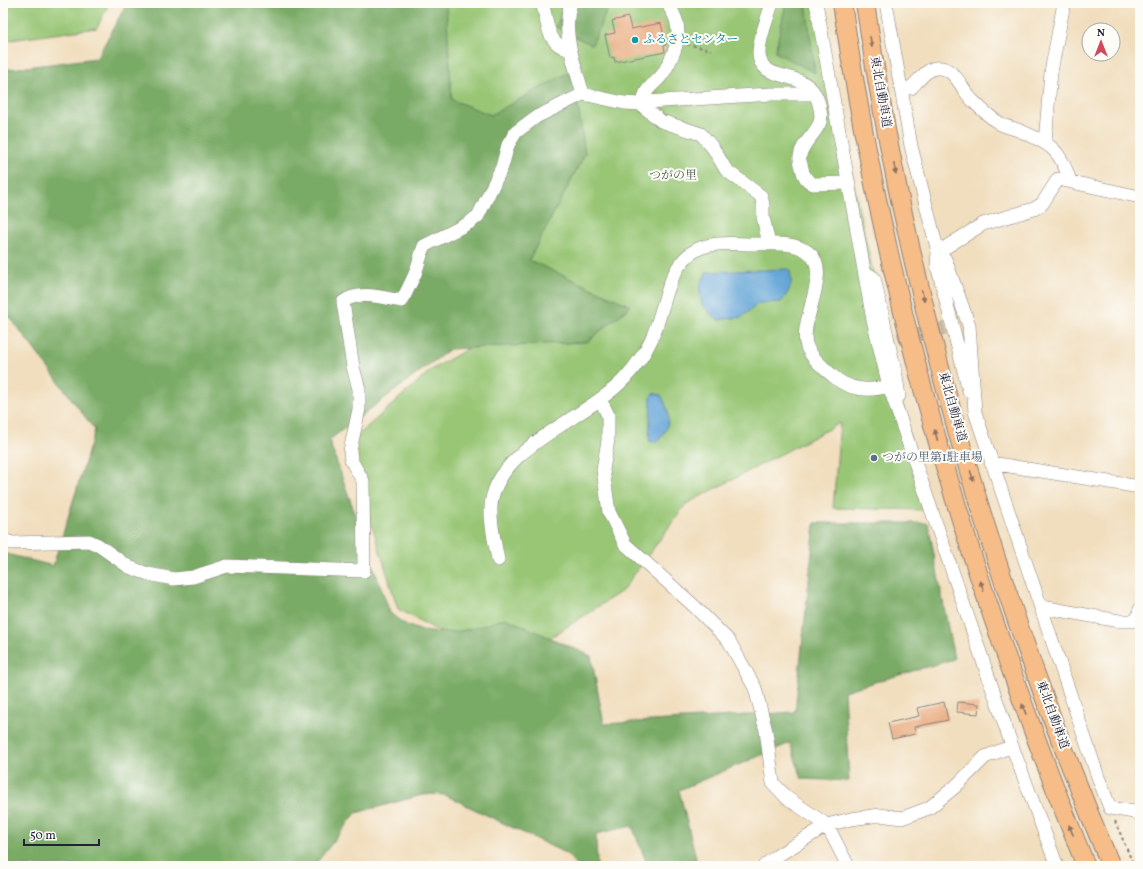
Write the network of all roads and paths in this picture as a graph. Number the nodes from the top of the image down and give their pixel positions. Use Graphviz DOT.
graph roads {
  1 [pos="542,3"];
  2 [pos="571,3"];
  3 [pos="772,3"];
  4 [pos="816,3"];
  5 [pos="842,3"];
  6 [pos="865,3"];
  7 [pos="886,3"];
  8 [pos="1064,3"];
  9 [pos="670,8"];
  10 [pos="678,41"];
  11 [pos="570,50"];
  12 [pos="711,50"];
  13 [pos="901,88"];
  14 [pos="583,94"];
  15 [pos="815,94"];
  16 [pos="642,103"];
  17 [pos="1045,142"];
  18 [pos="1070,181"];
  19 [pos="849,183"];
  20 [pos="1140,197"];
  21 [pos="769,244"];
  22 [pos="938,252"];
  23 [pos="864,272"];
  24 [pos="889,386"];
  25 [pos="600,399"];
  26 [pos="975,412"];
  27 [pos="902,424"];
  28 [pos="991,463"];
  29 [pos="1140,487"];
  30 [pos="3,540"];
  31 [pos="498,560"];
  32 [pos="1042,607"];
  33 [pos="1140,609"];
  34 [pos="1012,746"];
  35 [pos="1110,808"];
  36 [pos="1140,813"];
  37 [pos="827,825"];
  38 [pos="764,866"];
  39 [pos="848,866"];
  40 [pos="1057,866"];
  41 [pos="1086,866"];
  42 [pos="1111,866"];
  43 [pos="1134,866"];
  1 -- 11 [label="street"];
  2 -- 11 [label="street"];
  3 -- 15 [label="street"];
  4 -- 19 [label="street"];
  41 -- 5 [label="highway, 東北自動車道, one-way"];
  6 -- 42 [label="highway, 東北自動車道, one-way"];
  7 -- 13 [label="street"];
  8 -- 17 [label="street"];
  9 -- 10 [label="street"];
  10 -- 12 [label="path"];
  10 -- 16 [label="street"];
  11 -- 14 [label="street"];
  13 -- 17 [label="street"];
  13 -- 22 [label="street"];
  14 -- 16 [label="street"];
  14 -- 30 [label="street"];
  15 -- 16 [label="street"];
  15 -- 19 [label="street"];
  16 -- 21 [label="street"];
  17 -- 18 [label="street"];
  18 -- 20 [label="street"];
  18 -- 22 [label="street"];
  19 -- 23 [label="street"];
  21 -- 24 [label="street"];
  21 -- 25 [label="street"];
  22 -- 26 [label="street"];
  22 -- 26 [label="street"];
  23 -- 24 [label="street"];
  23 -- 27 [label="street"];
  24 -- 27 [label="street"];
  25 -- 31 [label="street"];
  25 -- 37 [label="street"];
  26 -- 28 [label="street"];
  27 -- 34 [label="street"];
  28 -- 29 [label="street"];
  28 -- 32 [label="street"];
  32 -- 33 [label="street"];
  32 -- 35 [label="street"];
  34 -- 37 [label="street"];
  34 -- 40 [label="street"];
  35 -- 36 [label="street"];
  35 -- 43 [label="path"];
  37 -- 38 [label="street"];
  37 -- 39 [label="street"];
}
